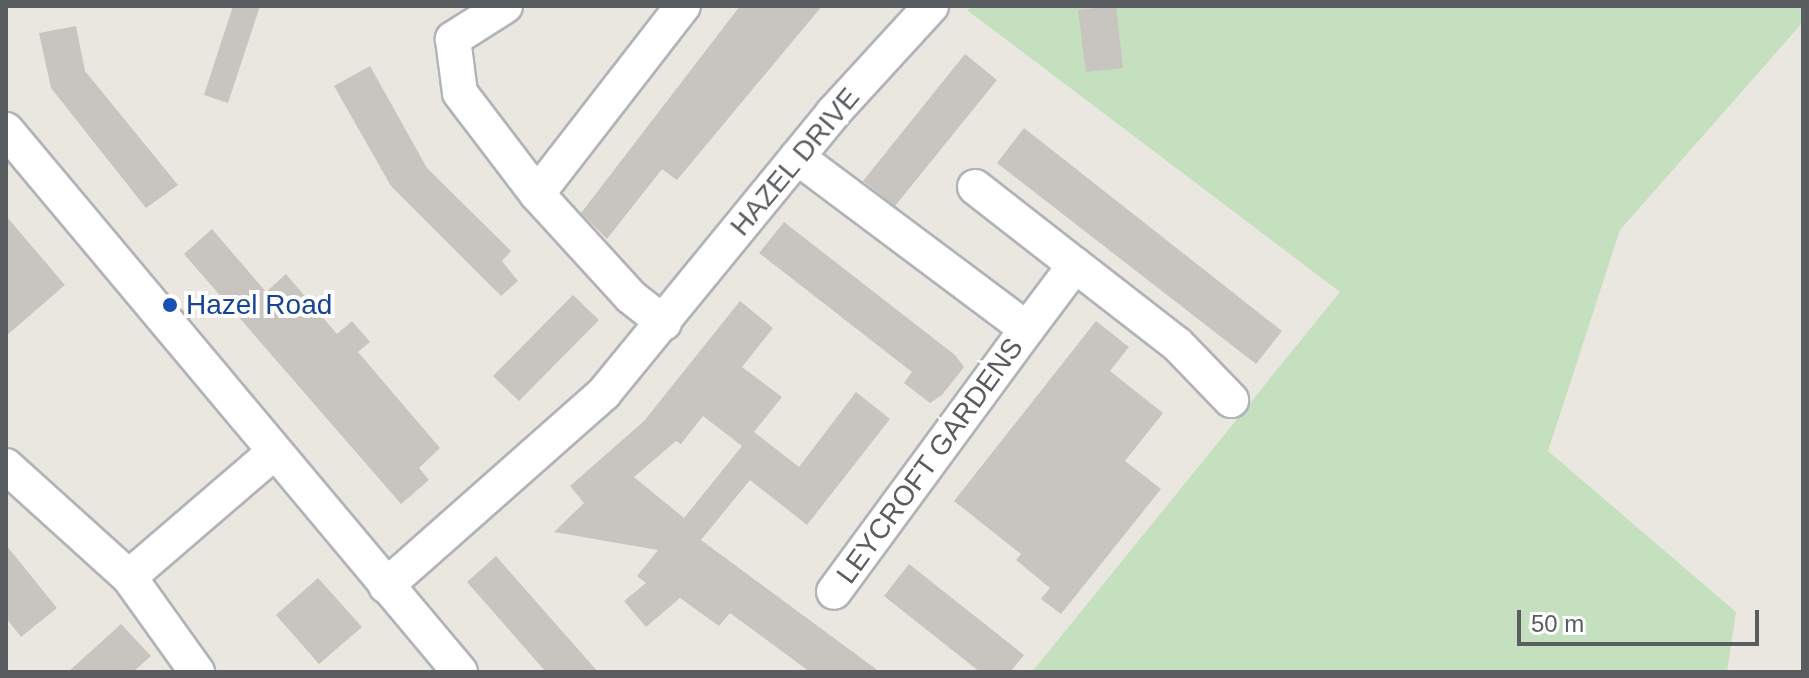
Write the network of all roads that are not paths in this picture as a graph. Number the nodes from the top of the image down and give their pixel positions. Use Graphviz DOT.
graph roads {
  1 [pos="505,6"];
  2 [pos="683,6"];
  3 [pos="931,6"];
  4 [pos="6,130"];
  5 [pos="797,157"];
  6 [pos="975,187"];
  7 [pos="537,194"];
  8 [pos="1075,265"];
  9 [pos="664,323"];
  10 [pos="1027,329"];
  11 [pos="1231,400"];
  12 [pos="272,454"];
  13 [pos="6,466"];
  14 [pos="129,577"];
  15 [pos="386,586"];
  16 [pos="834,592"];
  17 [pos="197,672"];
  18 [pos="460,672"];
  1 -- 7 [label="street"];
  2 -- 7 [label="street"];
  3 -- 5 [label="street, HAZEL DRIVE"];
  4 -- 12 [label="street"];
  5 -- 9 [label="street, HAZEL DRIVE"];
  5 -- 10 [label="street, LEYCROFT GARDENS"];
  6 -- 8 [label="street"];
  7 -- 9 [label="street"];
  8 -- 10 [label="street, LEYCROFT GARDENS"];
  8 -- 11 [label="street"];
  9 -- 15 [label="street, HAZEL DRIVE"];
  10 -- 16 [label="street, LEYCROFT GARDENS"];
  12 -- 14 [label="street"];
  12 -- 15 [label="street"];
  13 -- 14 [label="street"];
  14 -- 17 [label="street"];
  15 -- 18 [label="street"];
}
